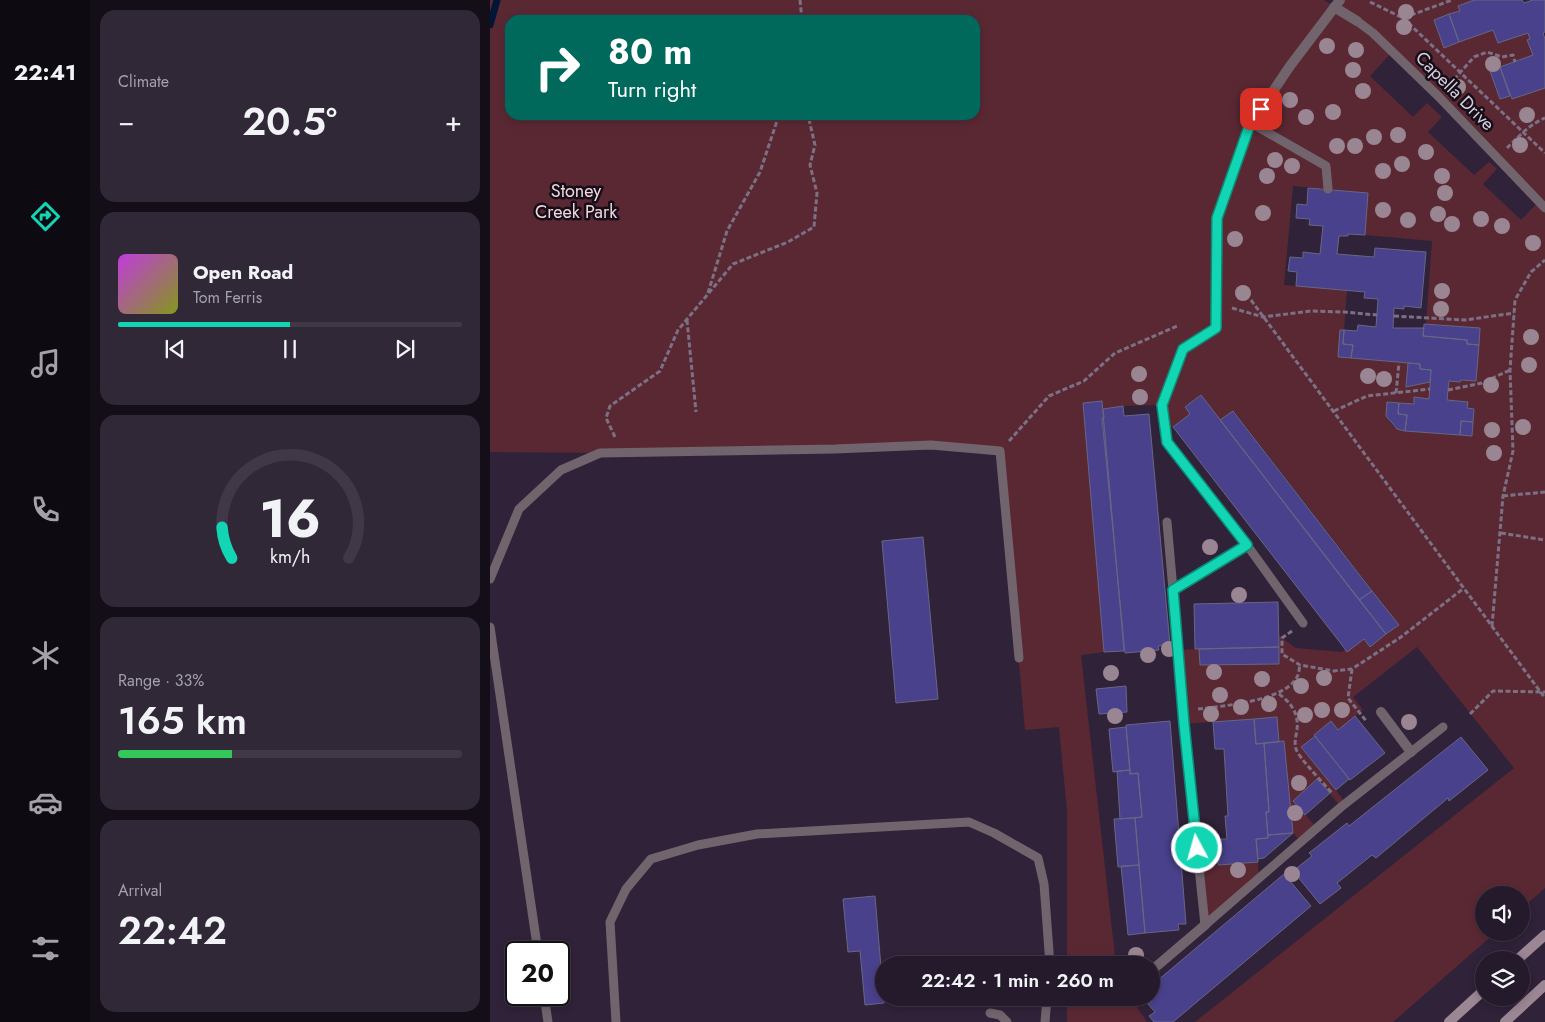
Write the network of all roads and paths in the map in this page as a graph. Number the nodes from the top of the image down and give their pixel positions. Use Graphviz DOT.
graph roads {
  1 [pos="800,0"];
  2 [pos="1452,0"];
  3 [pos="1370,2"];
  4 [pos="1337,3"];
  5 [pos="802,15"];
  6 [pos="1403,18"];
  7 [pos="1357,21"];
  8 [pos="1515,62"];
  9 [pos="1461,73"];
  10 [pos="1439,97"];
  11 [pos="1545,118"];
  12 [pos="777,120"];
  13 [pos="809,120"];
  14 [pos="1252,123"];
  15 [pos="1523,132"];
  16 [pos="1545,153"];
  17 [pos="1497,157"];
  18 [pos="1328,189"];
  19 [pos="1545,208"];
  20 [pos="1545,260"];
  21 [pos="707,296"];
  22 [pos="1251,300"];
  23 [pos="1216,304"];
  24 [pos="1514,314"];
  25 [pos="1377,315"];
  26 [pos="1394,316"];
  27 [pos="1263,317"];
  28 [pos="687,319"];
  29 [pos="1177,326"];
  30 [pos="1216,328"];
  31 [pos="1399,363"];
  32 [pos="1510,370"];
  33 [pos="1430,389"];
  34 [pos="1448,390"];
  35 [pos="1396,393"];
  36 [pos="1334,411"];
  37 [pos="696,412"];
  38 [pos="1000,452"];
  39 [pos="623,453"];
  40 [pos="1545,492"];
  41 [pos="1503,496"];
  42 [pos="1168,522"];
  43 [pos="1501,533"];
  44 [pos="1545,540"];
  45 [pos="1247,545"];
  46 [pos="490,579"];
  47 [pos="1464,588"];
  48 [pos="1173,590"];
  49 [pos="1302,623"];
  50 [pos="1492,626"];
  51 [pos="490,627"];
  52 [pos="1282,638"];
  53 [pos="1019,658"];
  54 [pos="1300,665"];
  55 [pos="1352,669"];
  56 [pos="1543,692"];
  57 [pos="1279,694"];
  58 [pos="1545,698"];
  59 [pos="1183,712"];
  60 [pos="1381,712"];
  61 [pos="1470,714"];
  62 [pos="1443,727"];
  63 [pos="1412,752"];
  64 [pos="1343,805"];
  65 [pos="1205,925"];
  66 [pos="1545,935"];
  67 [pos="536,941"];
  68 [pos="1527,951"];
  69 [pos="1049,956"];
  70 [pos="1160,963"];
  71 [pos="1545,985"];
  72 [pos="1475,998"];
  73 [pos="546,1006"];
  74 [pos="1046,1006"];
  75 [pos="990,1012"];
  76 [pos="548,1022"];
  77 [pos="616,1022"];
  78 [pos="1006,1022"];
  79 [pos="1045,1022"];
  80 [pos="1449,1022"];
  81 [pos="1505,1022"];
  1 -- 5 [label="path"];
  2 -- 6 [label="path"];
  3 -- 6 [label="path"];
  4 -- 7 [label="street, Capella Drive"];
  4 -- 14 [label="street"];
  6 -- 9 [label="path"];
  7 -- 10 [label="lane, Capella Drive"];
  8 -- 9 [label="path"];
  9 -- 10 [label="path"];
  9 -- 15 [label="path"];
  10 -- 17 [label="lane, Capella Drive"];
  11 -- 15 [label="path"];
  12 -- 21 [label="path"];
  13 -- 21 [label="path"];
  14 -- 18 [label="lane"];
  14 -- 23 [label="street"];
  15 -- 16 [label="path"];
  15 -- 17 [label="path"];
  17 -- 19 [label="lane, Capella Drive"];
  20 -- 24 [label="path"];
  21 -- 28 [label="path"];
  22 -- 27 [label="path"];
  23 -- 27 [label="path"];
  23 -- 30 [label="street"];
  24 -- 26 [label="path"];
  24 -- 32 [label="path"];
  25 -- 27 [label="path"];
  27 -- 36 [label="path"];
  28 -- 37 [label="path"];
  28 -- 39 [label="path"];
  29 -- 38 [label="path"];
  30 -- 45 [label="lane"];
  31 -- 35 [label="path"];
  32 -- 34 [label="path"];
  32 -- 41 [label="path"];
  33 -- 35 [label="path"];
  35 -- 36 [label="path"];
  36 -- 47 [label="path"];
  38 -- 39 [label="lane"];
  38 -- 53 [label="lane"];
  39 -- 46 [label="lane"];
  40 -- 41 [label="path"];
  41 -- 43 [label="path"];
  42 -- 48 [label="lane"];
  43 -- 44 [label="path"];
  43 -- 50 [label="path"];
  45 -- 48 [label="lane"];
  45 -- 49 [label="lane"];
  47 -- 50 [label="path"];
  47 -- 55 [label="path"];
  48 -- 59 [label="lane"];
  50 -- 56 [label="path"];
  51 -- 67 [label="lane"];
  52 -- 54 [label="path"];
  54 -- 55 [label="path"];
  54 -- 57 [label="path"];
  55 -- 60 [label="path"];
  56 -- 58 [label="path"];
  56 -- 61 [label="path"];
  57 -- 59 [label="path"];
  57 -- 64 [label="path"];
  59 -- 65 [label="lane"];
  60 -- 63 [label="street"];
  62 -- 63 [label="lane"];
  63 -- 64 [label="lane"];
  64 -- 65 [label="lane"];
  65 -- 70 [label="street"];
  66 -- 68 [label="main road"];
  69 -- 77 [label="lane"];
  71 -- 81 [label="main road"];
  72 -- 80 [label="main road"];
  73 -- 76 [label="lane"];
  74 -- 79 [label="lane"];
  75 -- 78 [label="lane"];
}
